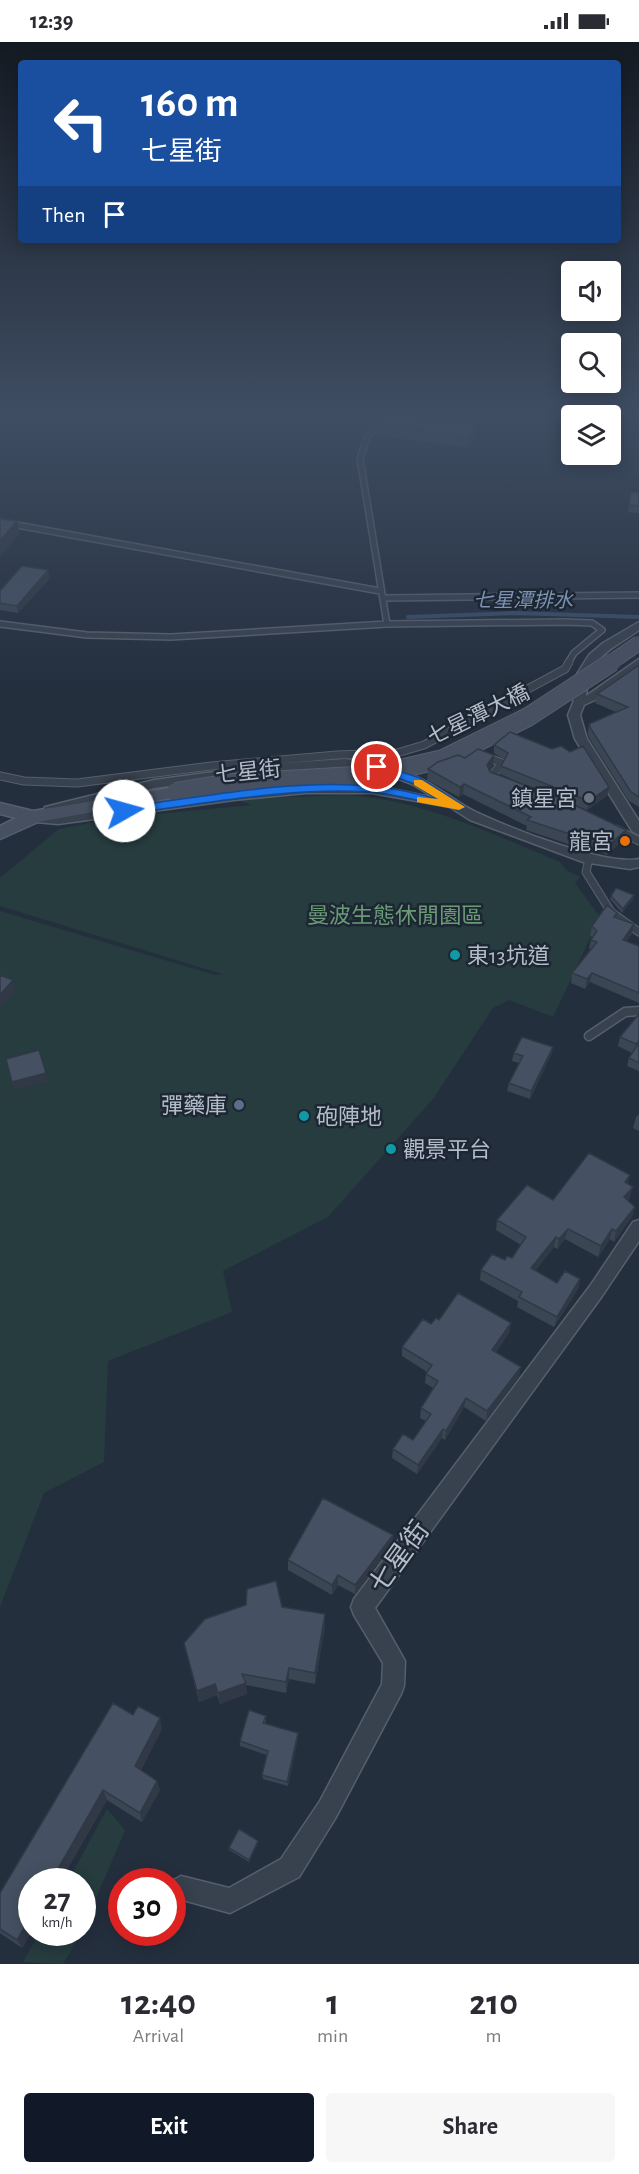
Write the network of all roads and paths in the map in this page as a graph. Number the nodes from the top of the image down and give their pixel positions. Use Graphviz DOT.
graph roads {
  1 [pos="367,507"];
  2 [pos="0,522"];
  3 [pos="380,591"];
  4 [pos="639,595"];
  5 [pos="384,598"];
  6 [pos="0,624"];
  7 [pos="387,624"];
  8 [pos="637,632"];
  9 [pos="639,662"];
  10 [pos="581,702"];
  11 [pos="480,754"];
  12 [pos="0,776"];
  13 [pos="504,783"];
  14 [pos="459,807"];
  15 [pos="0,808"];
  16 [pos="33,817"];
  17 [pos="611,827"];
  18 [pos="0,833"];
  19 [pos="639,833"];
  20 [pos="589,859"];
  21 [pos="639,863"];
  22 [pos="639,932"];
  23 [pos="639,1011"];
  24 [pos="589,1036"];
  25 [pos="639,1227"];
  26 [pos="186,1890"];
  1 -- 3 [label="lane"];
  2 -- 3 [label="lane"];
  3 -- 5 [label="lane"];
  4 -- 5 [label="lane"];
  5 -- 7 [label="lane"];
  6 -- 7 [label="lane"];
  7 -- 12 [label="lane"];
  8 -- 10 [label="street"];
  8 -- 16 [label="main road, 七星潭大橋, bridge"];
  9 -- 10 [label="street"];
  10 -- 19 [label="street"];
  11 -- 13 [label="lane"];
  14 -- 16 [label="street, 七星街"];
  14 -- 16 [label="street, 七星街"];
  14 -- 20 [label="street, 七星街"];
  15 -- 16 [label="main road"];
  16 -- 18 [label="main road"];
  17 -- 19 [label="lane"];
  20 -- 21 [label="street, 七星街"];
  20 -- 22 [label="lane"];
  23 -- 24 [label="lane"];
  25 -- 26 [label="street, 七星街"];
}
